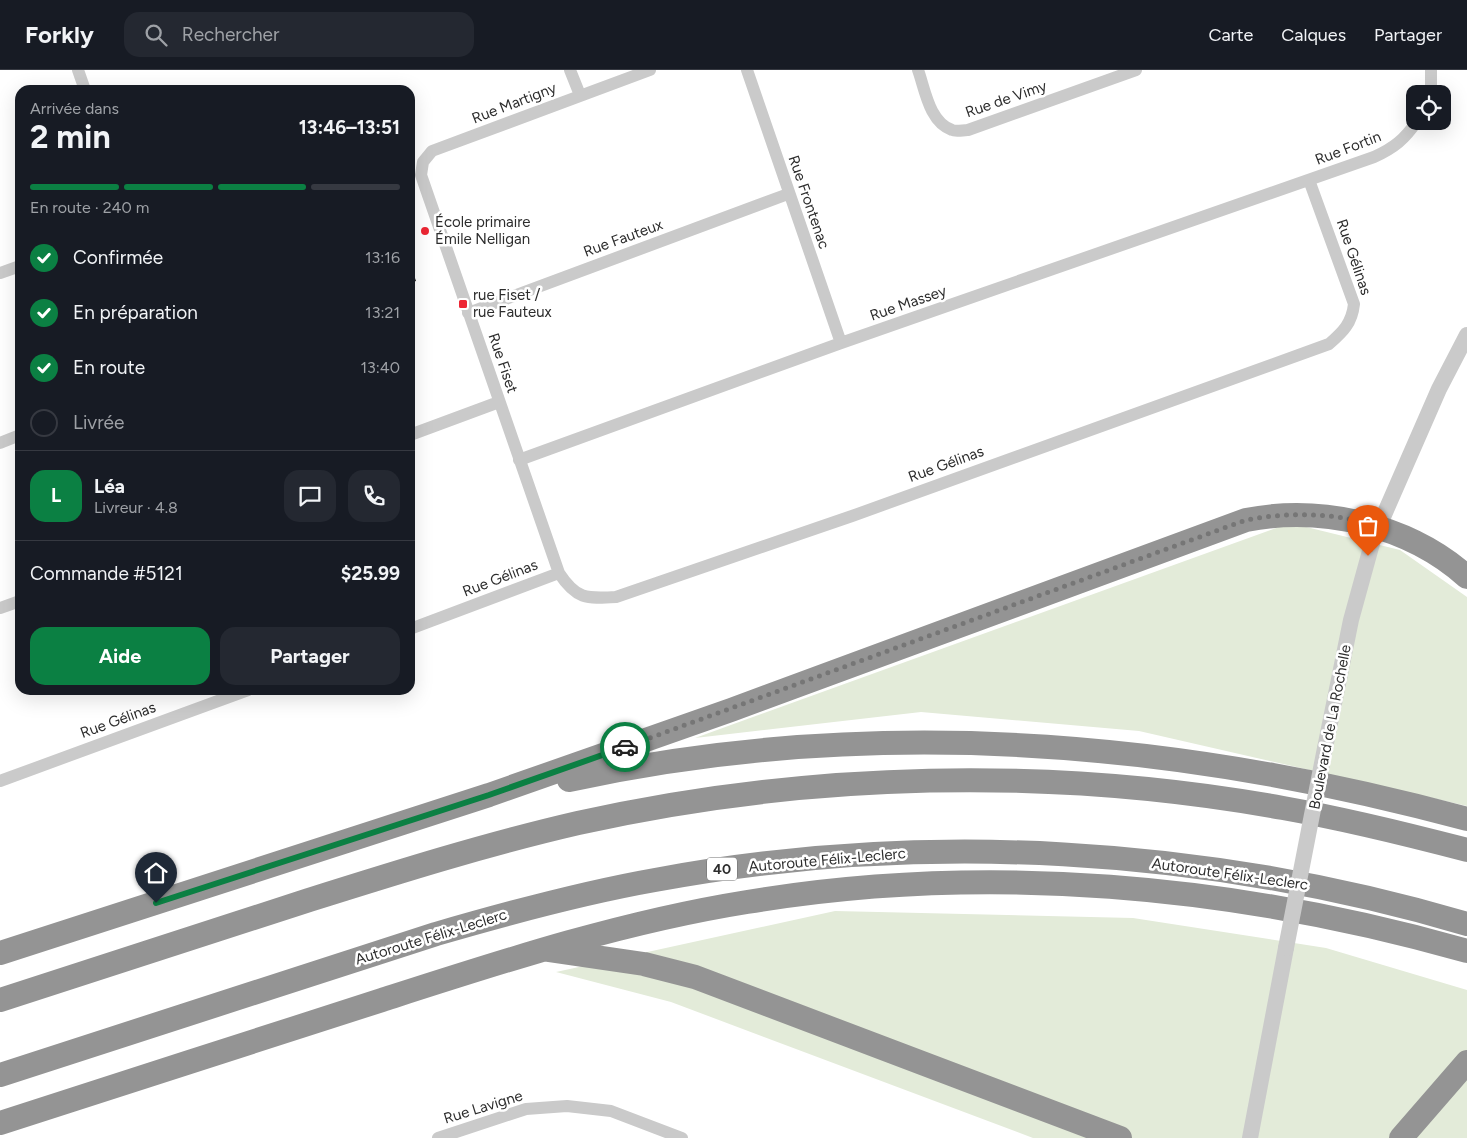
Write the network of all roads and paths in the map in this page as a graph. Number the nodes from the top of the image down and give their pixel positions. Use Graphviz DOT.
graph roads {
  1 [pos="78,70"];
  2 [pos="570,70"];
  3 [pos="650,70"];
  4 [pos="747,70"];
  5 [pos="918,70"];
  6 [pos="1136,70"];
  7 [pos="1431,70"];
  8 [pos="82,85"];
  9 [pos="1431,85"];
  10 [pos="580,95"];
  11 [pos="1411,130"];
  12 [pos="423,162"];
  13 [pos="1309,180"];
  14 [pos="788,194"];
  15 [pos="15,268"];
  16 [pos="0,273"];
  17 [pos="468,313"];
  18 [pos="1467,335"];
  19 [pos="841,344"];
  20 [pos="499,402"];
  21 [pos="415,433"];
  22 [pos="15,437"];
  23 [pos="0,443"];
  24 [pos="519,460"];
  25 [pos="1378,527"];
  26 [pos="558,573"];
  27 [pos="1467,577"];
  28 [pos="15,603"];
  29 [pos="0,608"];
  30 [pos="415,627"];
  31 [pos="234,695"];
  32 [pos="0,781"];
  33 [pos="489,795"];
  34 [pos="1467,819"];
  35 [pos="1467,850"];
  36 [pos="1467,924"];
  37 [pos="542,949"];
  38 [pos="1467,951"];
  39 [pos="0,953"];
  40 [pos="0,1000"];
  41 [pos="1467,1062"];
  42 [pos="0,1075"];
  43 [pos="0,1123"];
  44 [pos="438,1138"];
  45 [pos="682,1138"];
  46 [pos="1120,1138"];
  47 [pos="1250,1138"];
  48 [pos="1401,1138"];
  1 -- 8 [label="street"];
  2 -- 10 [label="street"];
  3 -- 10 [label="street, Rue Martigny"];
  4 -- 14 [label="street, Rue Frontenac"];
  5 -- 6 [label="street, Rue de Vimy"];
  7 -- 9 [label="street"];
  10 -- 12 [label="street, Rue Martigny"];
  11 -- 13 [label="street, Rue Fortin"];
  12 -- 17 [label="street, Rue Fiset"];
  13 -- 19 [label="street, Rue Massey"];
  13 -- 26 [label="street, Rue Gélinas"];
  14 -- 17 [label="street, Rue Fauteux"];
  14 -- 19 [label="street, Rue Frontenac"];
  15 -- 16 [label="street"];
  17 -- 20 [label="street, Rue Fiset"];
  18 -- 25 [label="street, Boulevard de La Rochelle"];
  19 -- 24 [label="street, Rue Massey"];
  20 -- 21 [label="street"];
  20 -- 24 [label="street, Rue Fiset"];
  22 -- 23 [label="street"];
  24 -- 26 [label="street, Rue Fiset"];
  25 -- 27 [label="highway"];
  25 -- 33 [label="highway"];
  25 -- 47 [label="street, Boulevard de La Rochelle, bridge"];
  26 -- 30 [label="street, Rue Gélinas"];
  28 -- 29 [label="street"];
  31 -- 32 [label="street, Rue Gélinas"];
  33 -- 34 [label="highway"];
  33 -- 39 [label="highway"];
  35 -- 40 [label="highway"];
  36 -- 42 [label="highway, Autoroute Félix-Leclerc / 40"];
  37 -- 38 [label="highway"];
  37 -- 43 [label="highway"];
  37 -- 46 [label="highway"];
  41 -- 48 [label="highway"];
  44 -- 45 [label="street, Rue Lavigne"];
}
